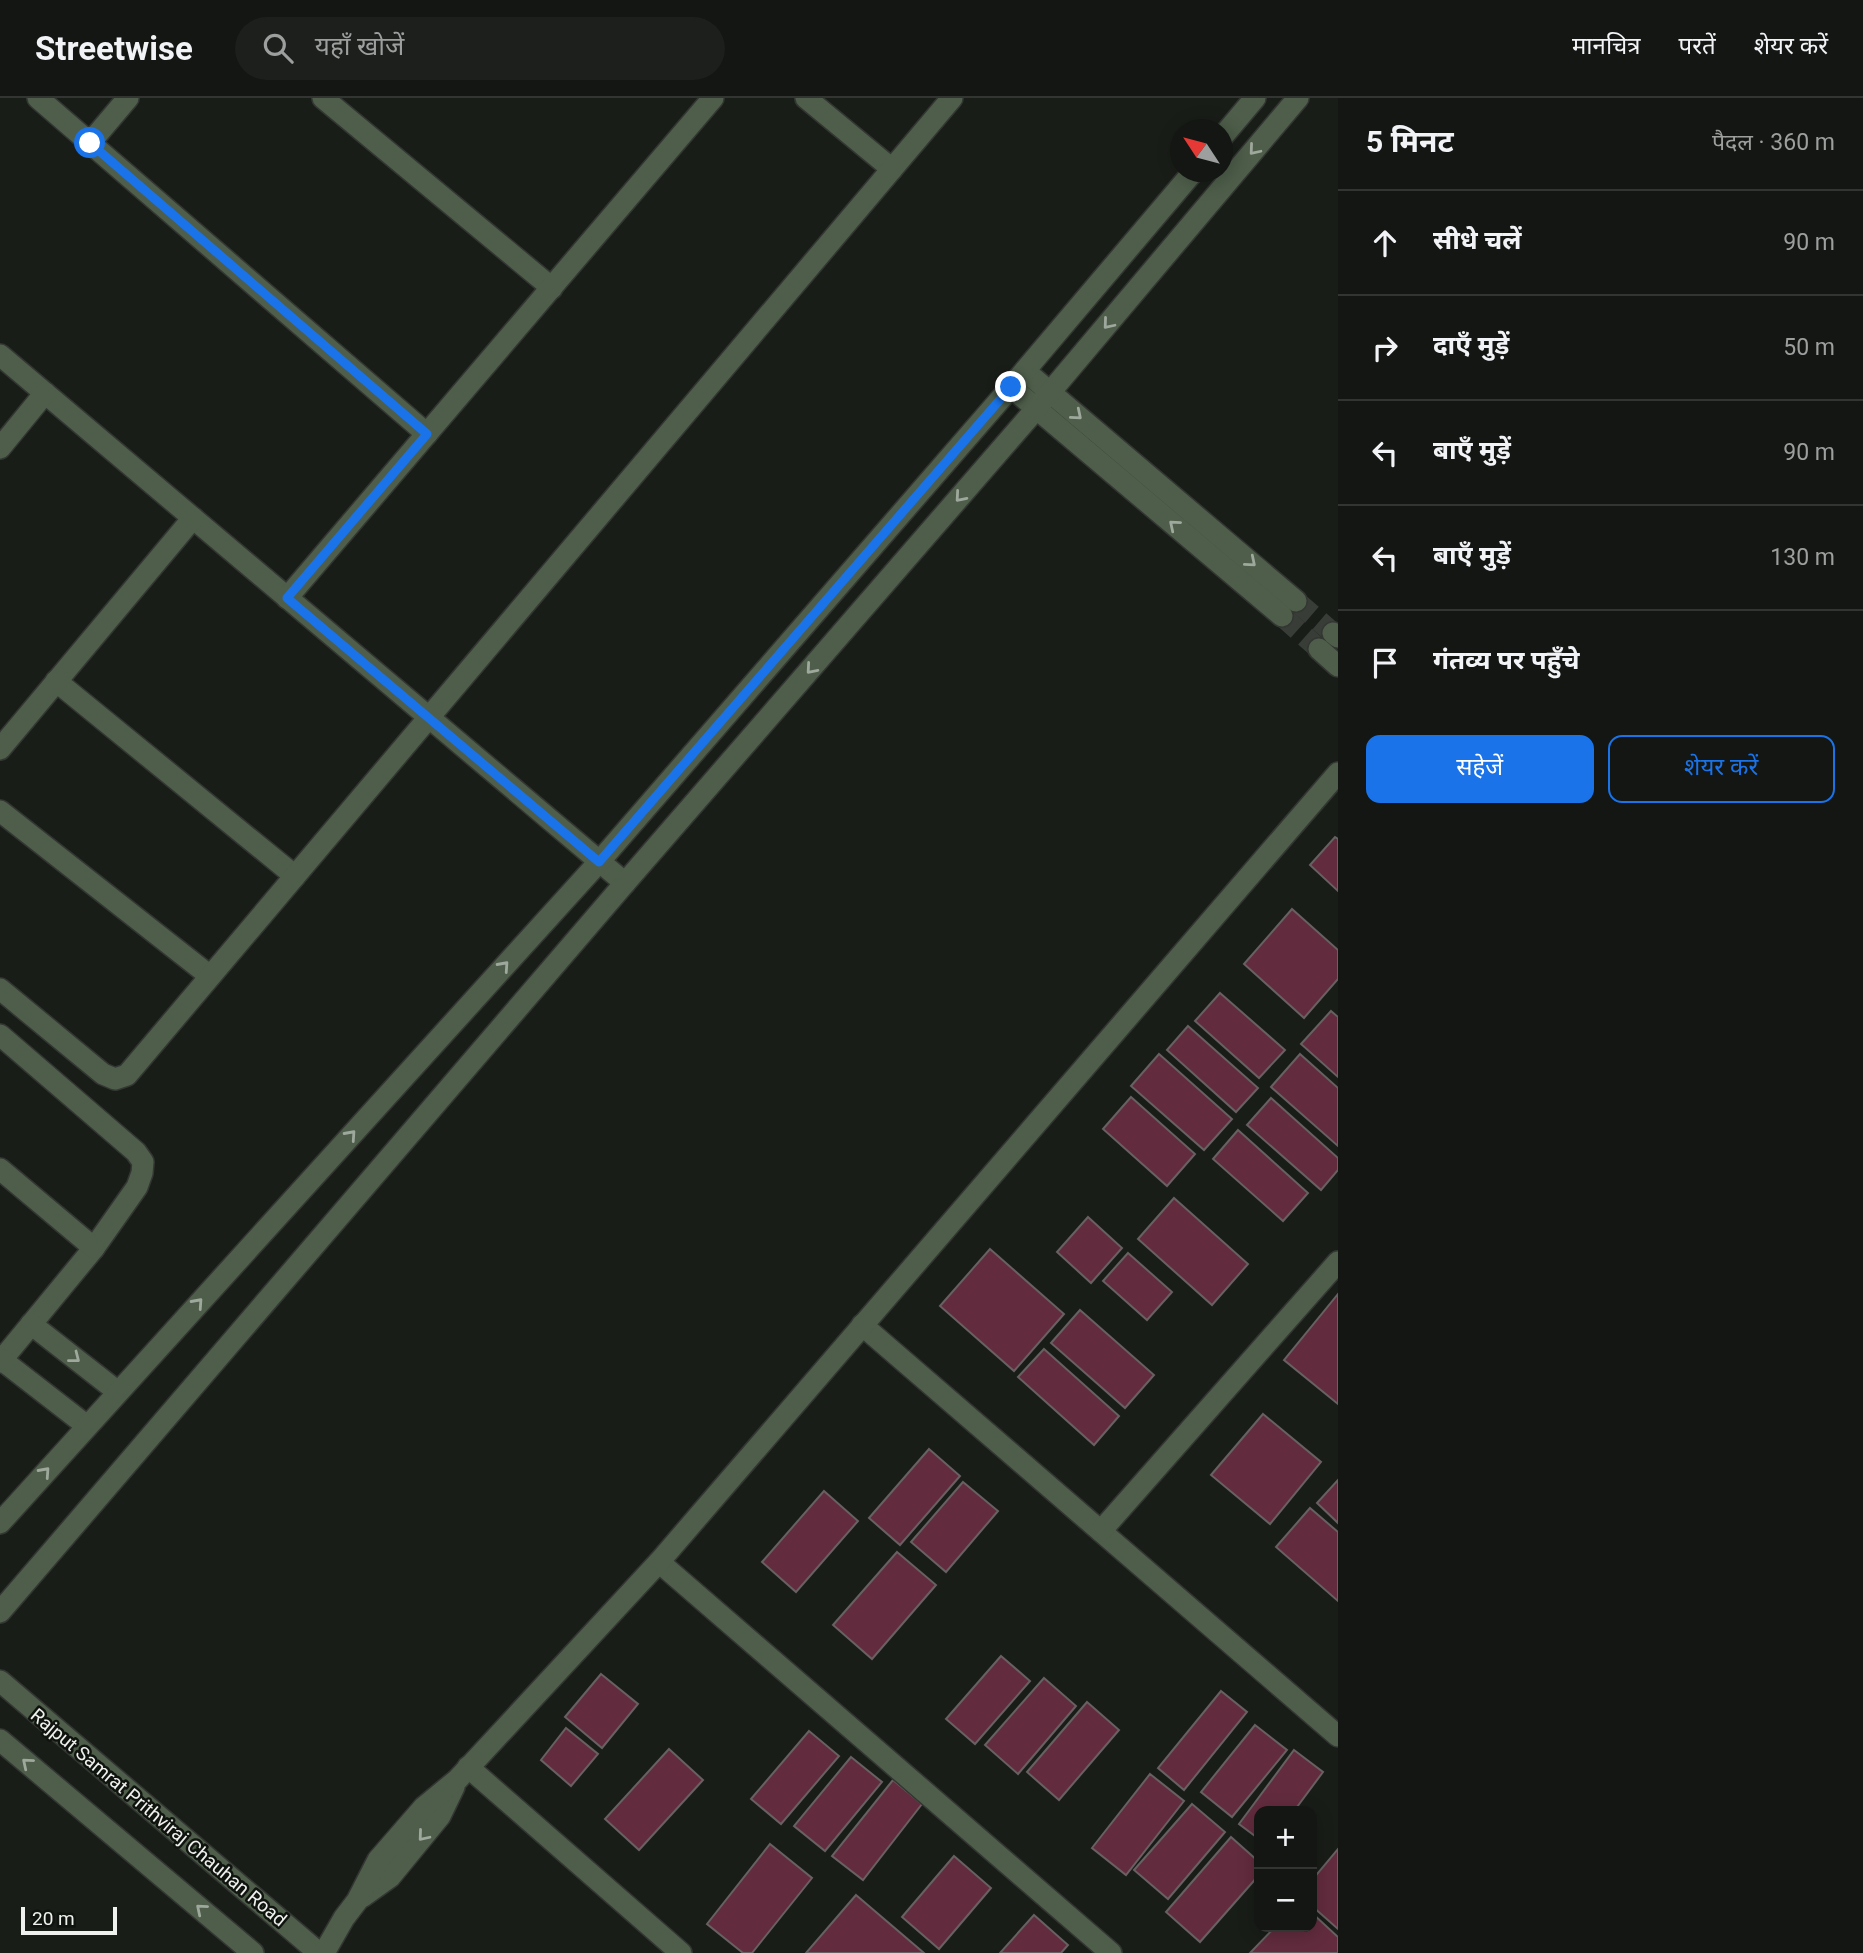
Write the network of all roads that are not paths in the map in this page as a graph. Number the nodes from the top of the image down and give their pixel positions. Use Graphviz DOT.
graph roads {
  1 [pos="38,98"];
  2 [pos="128,98"];
  3 [pos="323,98"];
  4 [pos="713,98"];
  5 [pos="806,98"];
  6 [pos="952,98"];
  7 [pos="1255,98"];
  8 [pos="1298,98"];
  9 [pos="1233,124"];
  10 [pos="90,143"];
  11 [pos="892,169"];
  12 [pos="1185,182"];
  13 [pos="552,288"];
  14 [pos="0,355"];
  15 [pos="1025,371"];
  16 [pos="1011,387"];
  17 [pos="45,393"];
  18 [pos="1043,401"];
  19 [pos="427,434"];
  20 [pos="0,447"];
  21 [pos="193,518"];
  22 [pos="287,598"];
  23 [pos="1289,608"];
  24 [pos="1319,649"];
  25 [pos="1338,666"];
  26 [pos="56,681"];
  27 [pos="429,718"];
  28 [pos="0,749"];
  29 [pos="1338,773"];
  30 [pos="0,811"];
  31 [pos="599,862"];
  32 [pos="295,876"];
  33 [pos="625,883"];
  34 [pos="210,976"];
  35 [pos="0,989"];
  36 [pos="0,1035"];
  37 [pos="0,1169"];
  38 [pos="94,1248"];
  39 [pos="1338,1262"];
  40 [pos="31,1324"];
  41 [pos="862,1325"];
  42 [pos="1,1361"];
  43 [pos="118,1392"];
  44 [pos="87,1426"];
  45 [pos="0,1523"];
  46 [pos="1101,1531"];
  47 [pos="659,1562"];
  48 [pos="0,1612"];
  49 [pos="0,1681"];
  50 [pos="1334,1724"];
  51 [pos="0,1740"];
  52 [pos="463,1773"];
  53 [pos="253,1953"];
  54 [pos="319,1953"];
  55 [pos="324,1953"];
  56 [pos="681,1953"];
  57 [pos="1111,1953"];
  1 -- 10 [label="street"];
  2 -- 10 [label="street"];
  3 -- 13 [label="street"];
  4 -- 13 [label="street"];
  5 -- 11 [label="street"];
  6 -- 11 [label="street"];
  7 -- 9 [label="street"];
  8 -- 18 [label="street, one-way"];
  10 -- 19 [label="street"];
  11 -- 27 [label="street"];
  12 -- 15 [label="street"];
  13 -- 19 [label="street"];
  14 -- 17 [label="street"];
  15 -- 16 [label="street"];
  15 -- 18 [label="street"];
  16 -- 18 [label="street"];
  16 -- 31 [label="street"];
  17 -- 20 [label="street"];
  17 -- 21 [label="street"];
  18 -- 23 [label="street"];
  18 -- 33 [label="street, one-way"];
  19 -- 22 [label="street"];
  21 -- 22 [label="street"];
  21 -- 26 [label="street"];
  22 -- 27 [label="street"];
  24 -- 25 [label="street"];
  26 -- 28 [label="street"];
  26 -- 32 [label="street"];
  27 -- 31 [label="street"];
  27 -- 32 [label="street"];
  29 -- 41 [label="street"];
  30 -- 34 [label="street"];
  31 -- 33 [label="street"];
  43 -- 31 [label="street, one-way"];
  32 -- 34 [label="street"];
  33 -- 48 [label="street"];
  34 -- 35 [label="street"];
  36 -- 38 [label="street"];
  37 -- 38 [label="street"];
  38 -- 40 [label="street"];
  39 -- 46 [label="street"];
  40 -- 42 [label="street"];
  40 -- 43 [label="street, one-way"];
  41 -- 46 [label="street"];
  41 -- 47 [label="street"];
  42 -- 44 [label="street"];
  43 -- 44 [label="street"];
  45 -- 44 [label="street, one-way"];
  46 -- 50 [label="street"];
  47 -- 52 [label="street"];
  47 -- 57 [label="street"];
  49 -- 54 [label="street, Rajput Samrat Prithviraj Chauhan Road"];
  53 -- 51 [label="street, one-way"];
  52 -- 55 [label="street"];
  52 -- 56 [label="street"];
}
